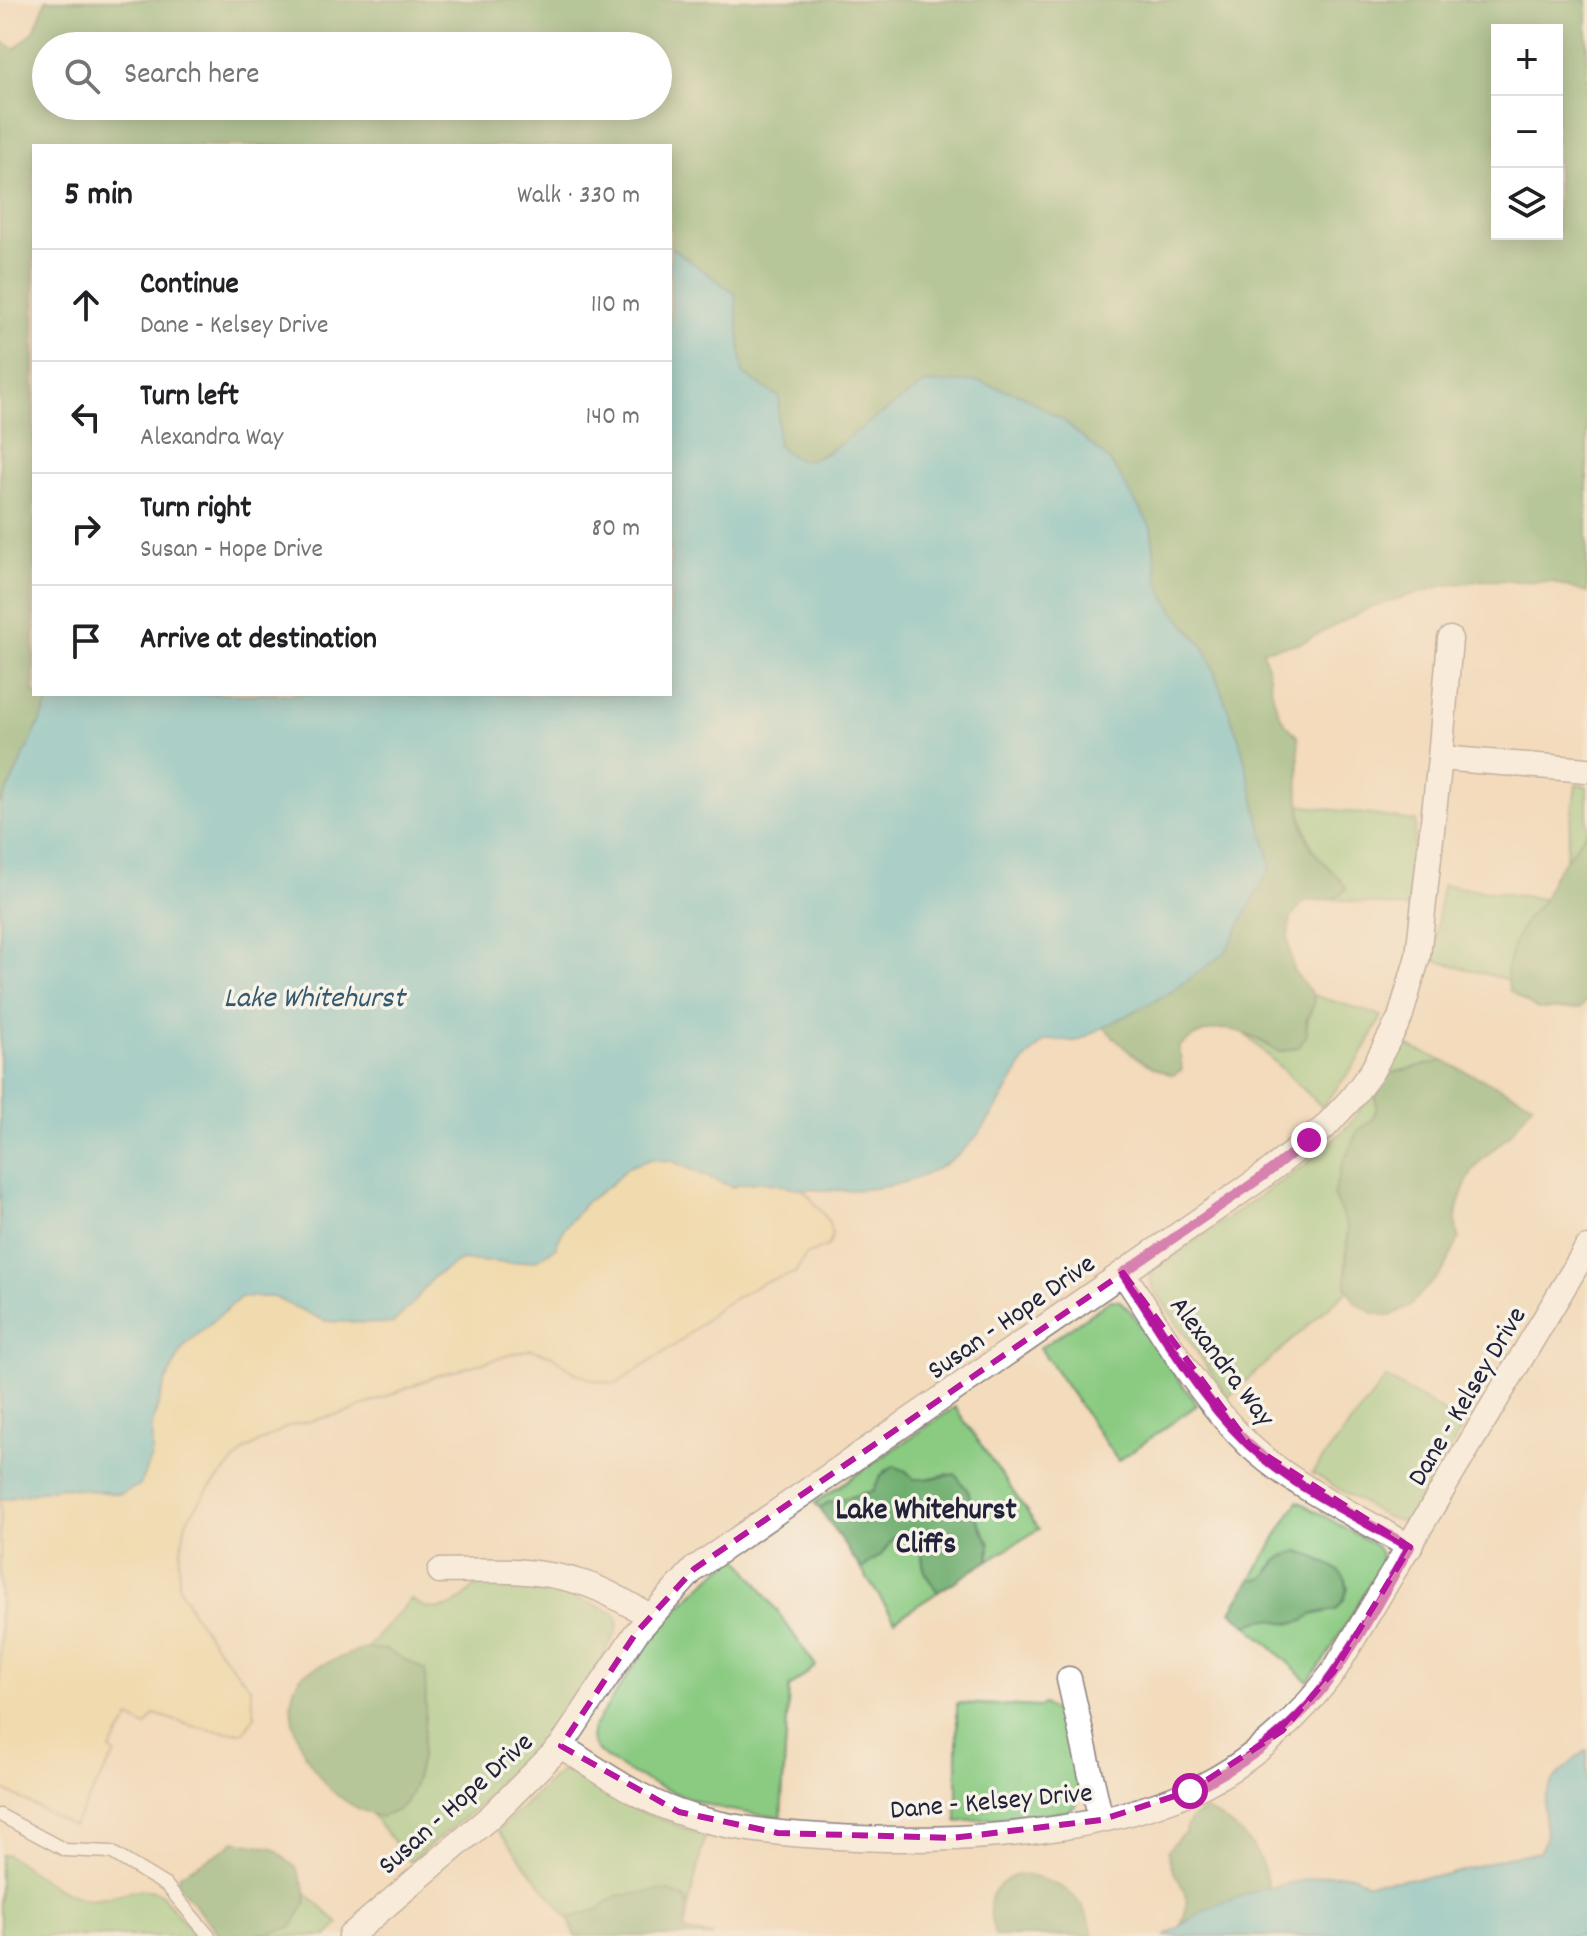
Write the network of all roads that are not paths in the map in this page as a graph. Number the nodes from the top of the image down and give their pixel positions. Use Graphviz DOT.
graph roads {
  1 [pos="1450,639"];
  2 [pos="1440,758"];
  3 [pos="1587,770"];
  4 [pos="1587,1248"];
  5 [pos="1123,1273"];
  6 [pos="1410,1547"];
  7 [pos="440,1571"];
  8 [pos="650,1616"];
  9 [pos="1069,1679"];
  10 [pos="561,1746"];
  11 [pos="0,1815"];
  12 [pos="1101,1820"];
  13 [pos="209,1936"];
  14 [pos="350,1936"];
  1 -- 2 [label="street, Susan - Hope Drive"];
  2 -- 3 [label="street"];
  2 -- 5 [label="street, Susan - Hope Drive"];
  4 -- 6 [label="street, Dane - Kelsey Drive"];
  5 -- 6 [label="street, Alexandra Way"];
  5 -- 8 [label="street, Susan - Hope Drive"];
  6 -- 12 [label="street, Dane - Kelsey Drive"];
  7 -- 8 [label="street"];
  8 -- 10 [label="street, Susan - Hope Drive"];
  9 -- 12 [label="street"];
  10 -- 12 [label="street, Dane - Kelsey Drive"];
  10 -- 14 [label="street, Susan - Hope Drive"];
  11 -- 13 [label="lane"];
}
